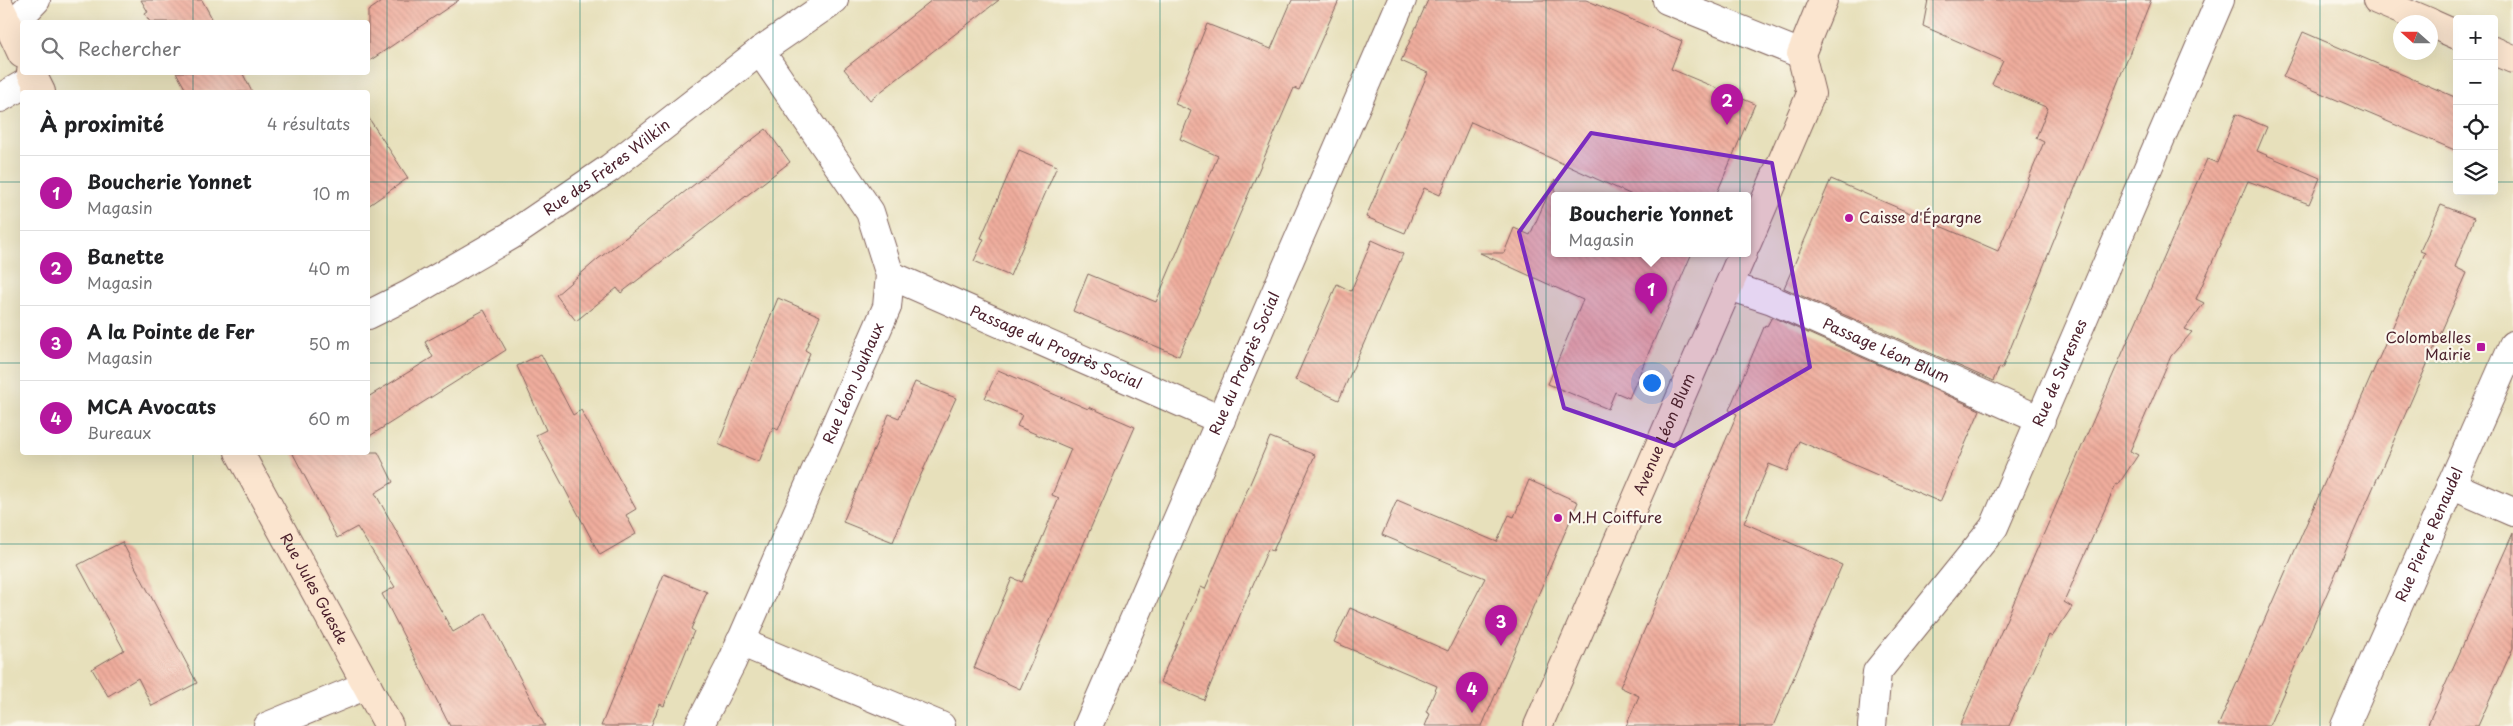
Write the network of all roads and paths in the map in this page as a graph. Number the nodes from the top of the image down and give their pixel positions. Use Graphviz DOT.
graph roads {
  1 [pos="36,0"];
  2 [pos="834,0"];
  3 [pos="1402,0"];
  4 [pos="1667,0"];
  5 [pos="1823,0"];
  6 [pos="2220,0"];
  7 [pos="2377,0"];
  8 [pos="2412,15"];
  9 [pos="5,17"];
  10 [pos="2438,27"];
  11 [pos="2453,33"];
  12 [pos="20,50"];
  13 [pos="760,51"];
  14 [pos="2498,53"];
  15 [pos="1800,54"];
  16 [pos="2513,59"];
  17 [pos="35,81"];
  18 [pos="0,98"];
  19 [pos="1751,233"];
  20 [pos="1741,257"];
  21 [pos="890,275"];
  22 [pos="1729,286"];
  23 [pos="370,314"];
  24 [pos="2513,345"];
  25 [pos="1221,420"];
  26 [pos="2041,420"];
  27 [pos="241,455"];
  28 [pos="2451,485"];
  29 [pos="2513,512"];
  30 [pos="740,642"];
  31 [pos="366,685"];
  32 [pos="268,726"];
  33 [pos="390,726"];
  34 [pos="699,726"];
  35 [pos="941,726"];
  36 [pos="1088,726"];
  37 [pos="1538,726"];
  38 [pos="1872,726"];
  39 [pos="2345,726"];
  1 -- 9 [label="street"];
  2 -- 13 [label="street, Rue des Frères Wilkin"];
  3 -- 25 [label="street, Rue du Progrès Social"];
  4 -- 15 [label="street"];
  5 -- 15 [label="street"];
  6 -- 26 [label="street, Rue de Suresnes"];
  7 -- 8 [label="street"];
  9 -- 12 [label="street"];
  10 -- 11 [label="street"];
  13 -- 21 [label="street, Rue Léon Jouhaux"];
  13 -- 23 [label="street, Rue des Frères Wilkin"];
  14 -- 16 [label="street"];
  15 -- 19 [label="street"];
  17 -- 18 [label="street"];
  20 -- 22 [label="street, Avenue Léon Blum"];
  21 -- 25 [label="street, Passage du Progrès Social"];
  21 -- 30 [label="street, Rue Léon Jouhaux"];
  22 -- 26 [label="street, Passage Léon Blum"];
  22 -- 37 [label="street, Avenue Léon Blum"];
  24 -- 28 [label="street, Rue Pierre Renaudel"];
  25 -- 36 [label="street, Rue du Progrès Social"];
  26 -- 38 [label="street, Rue de Suresnes"];
  27 -- 31 [label="street, Rue Jules Guesde"];
  28 -- 29 [label="street"];
  28 -- 39 [label="street, Rue Pierre Renaudel"];
  30 -- 34 [label="street, Rue Léon Jouhaux"];
  30 -- 35 [label="street"];
  31 -- 32 [label="street"];
  31 -- 33 [label="street, Rue Jules Guesde"];
}
